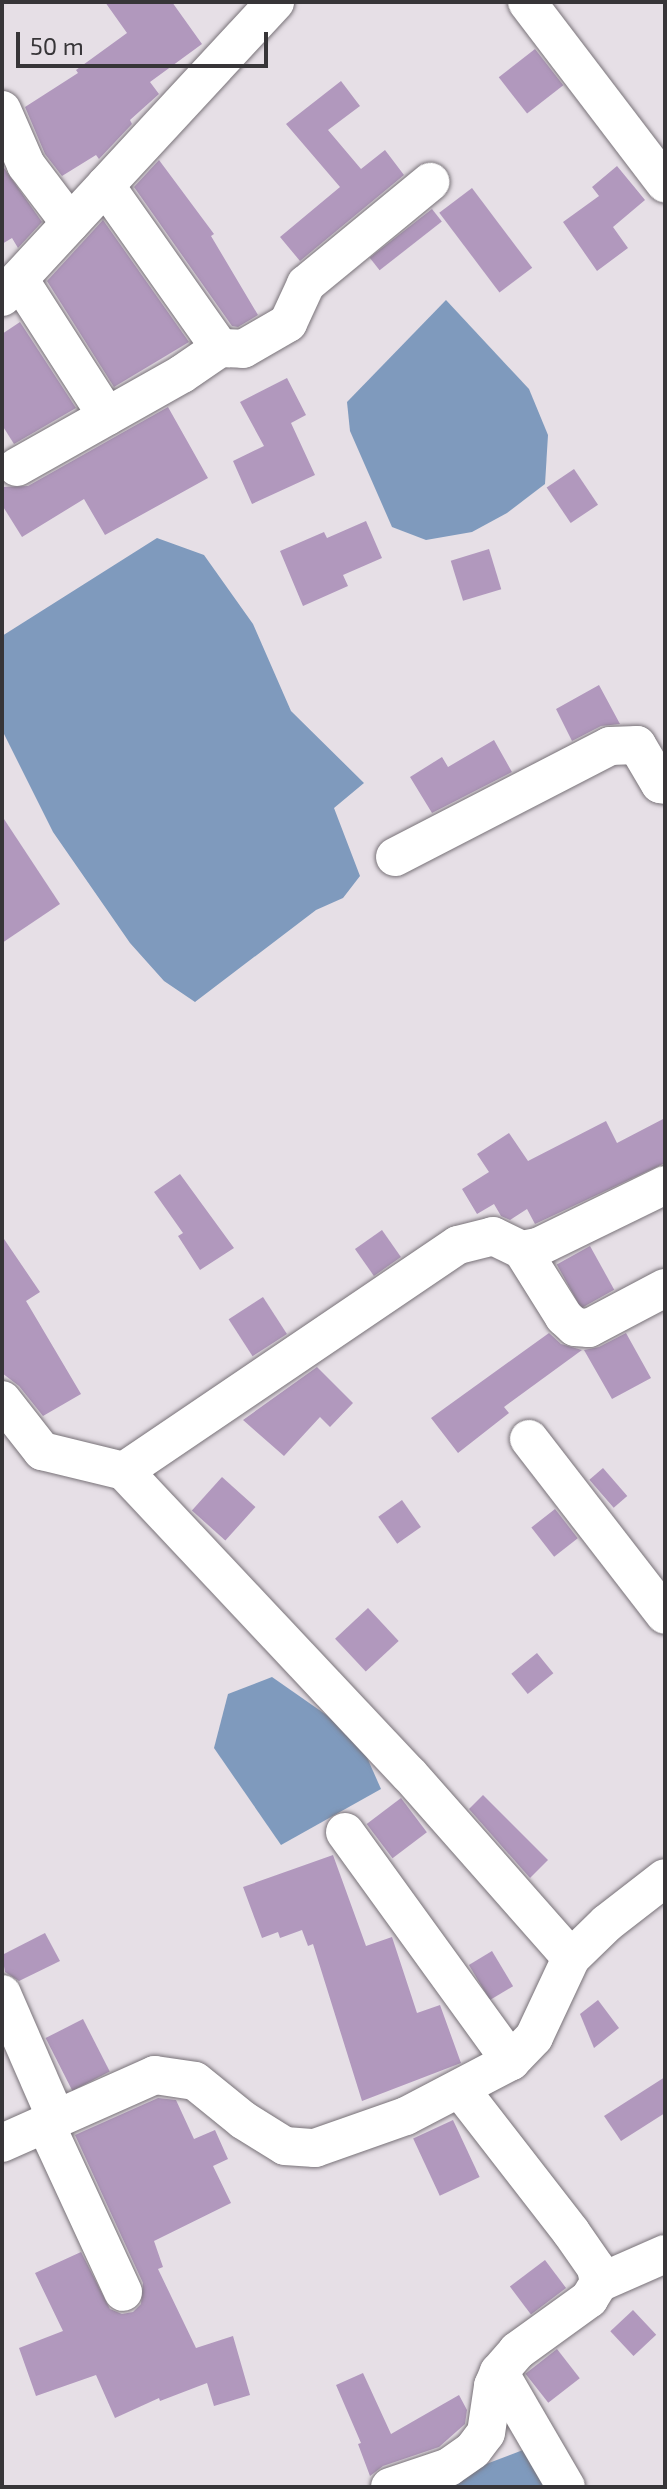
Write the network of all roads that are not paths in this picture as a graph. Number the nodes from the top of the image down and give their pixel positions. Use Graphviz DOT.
graph roads {
  1 [pos="275,2"];
  2 [pos="527,2"];
  3 [pos="2,110"];
  4 [pos="430,182"];
  5 [pos="665,183"];
  6 [pos="105,185"];
  7 [pos="70,223"];
  8 [pos="10,288"];
  9 [pos="220,348"];
  10 [pos="107,416"];
  11 [pos="17,467"];
  12 [pos="665,785"];
  13 [pos="395,857"];
  14 [pos="665,1185"];
  15 [pos="522,1250"];
  16 [pos="665,1288"];
  17 [pos="2,1400"];
  18 [pos="529,1439"];
  19 [pos="124,1471"];
  20 [pos="665,1615"];
  21 [pos="345,1832"];
  22 [pos="665,1878"];
  23 [pos="571,1958"];
  24 [pos="2,1994"];
  25 [pos="511,2061"];
  26 [pos="460,2089"];
  27 [pos="51,2120"];
  28 [pos="2,2143"];
  29 [pos="665,2254"];
  30 [pos="599,2283"];
  31 [pos="123,2292"];
  32 [pos="499,2372"];
  33 [pos="397,2486"];
  34 [pos="566,2487"];
  1 -- 6 [label="street"];
  2 -- 5 [label="street"];
  3 -- 7 [label="street"];
  4 -- 9 [label="street"];
  6 -- 7 [label="street"];
  6 -- 9 [label="street"];
  7 -- 8 [label="street"];
  8 -- 10 [label="street"];
  9 -- 10 [label="street"];
  10 -- 11 [label="street"];
  12 -- 13 [label="street"];
  14 -- 15 [label="street"];
  15 -- 16 [label="street"];
  15 -- 19 [label="street"];
  17 -- 19 [label="street"];
  18 -- 20 [label="street"];
  19 -- 23 [label="street"];
  21 -- 25 [label="street"];
  22 -- 23 [label="street"];
  23 -- 25 [label="street"];
  24 -- 27 [label="street"];
  25 -- 26 [label="street"];
  26 -- 27 [label="street"];
  26 -- 30 [label="street"];
  27 -- 28 [label="street"];
  27 -- 31 [label="street"];
  29 -- 30 [label="street"];
  30 -- 32 [label="street"];
  32 -- 33 [label="street"];
  32 -- 34 [label="street"];
}
